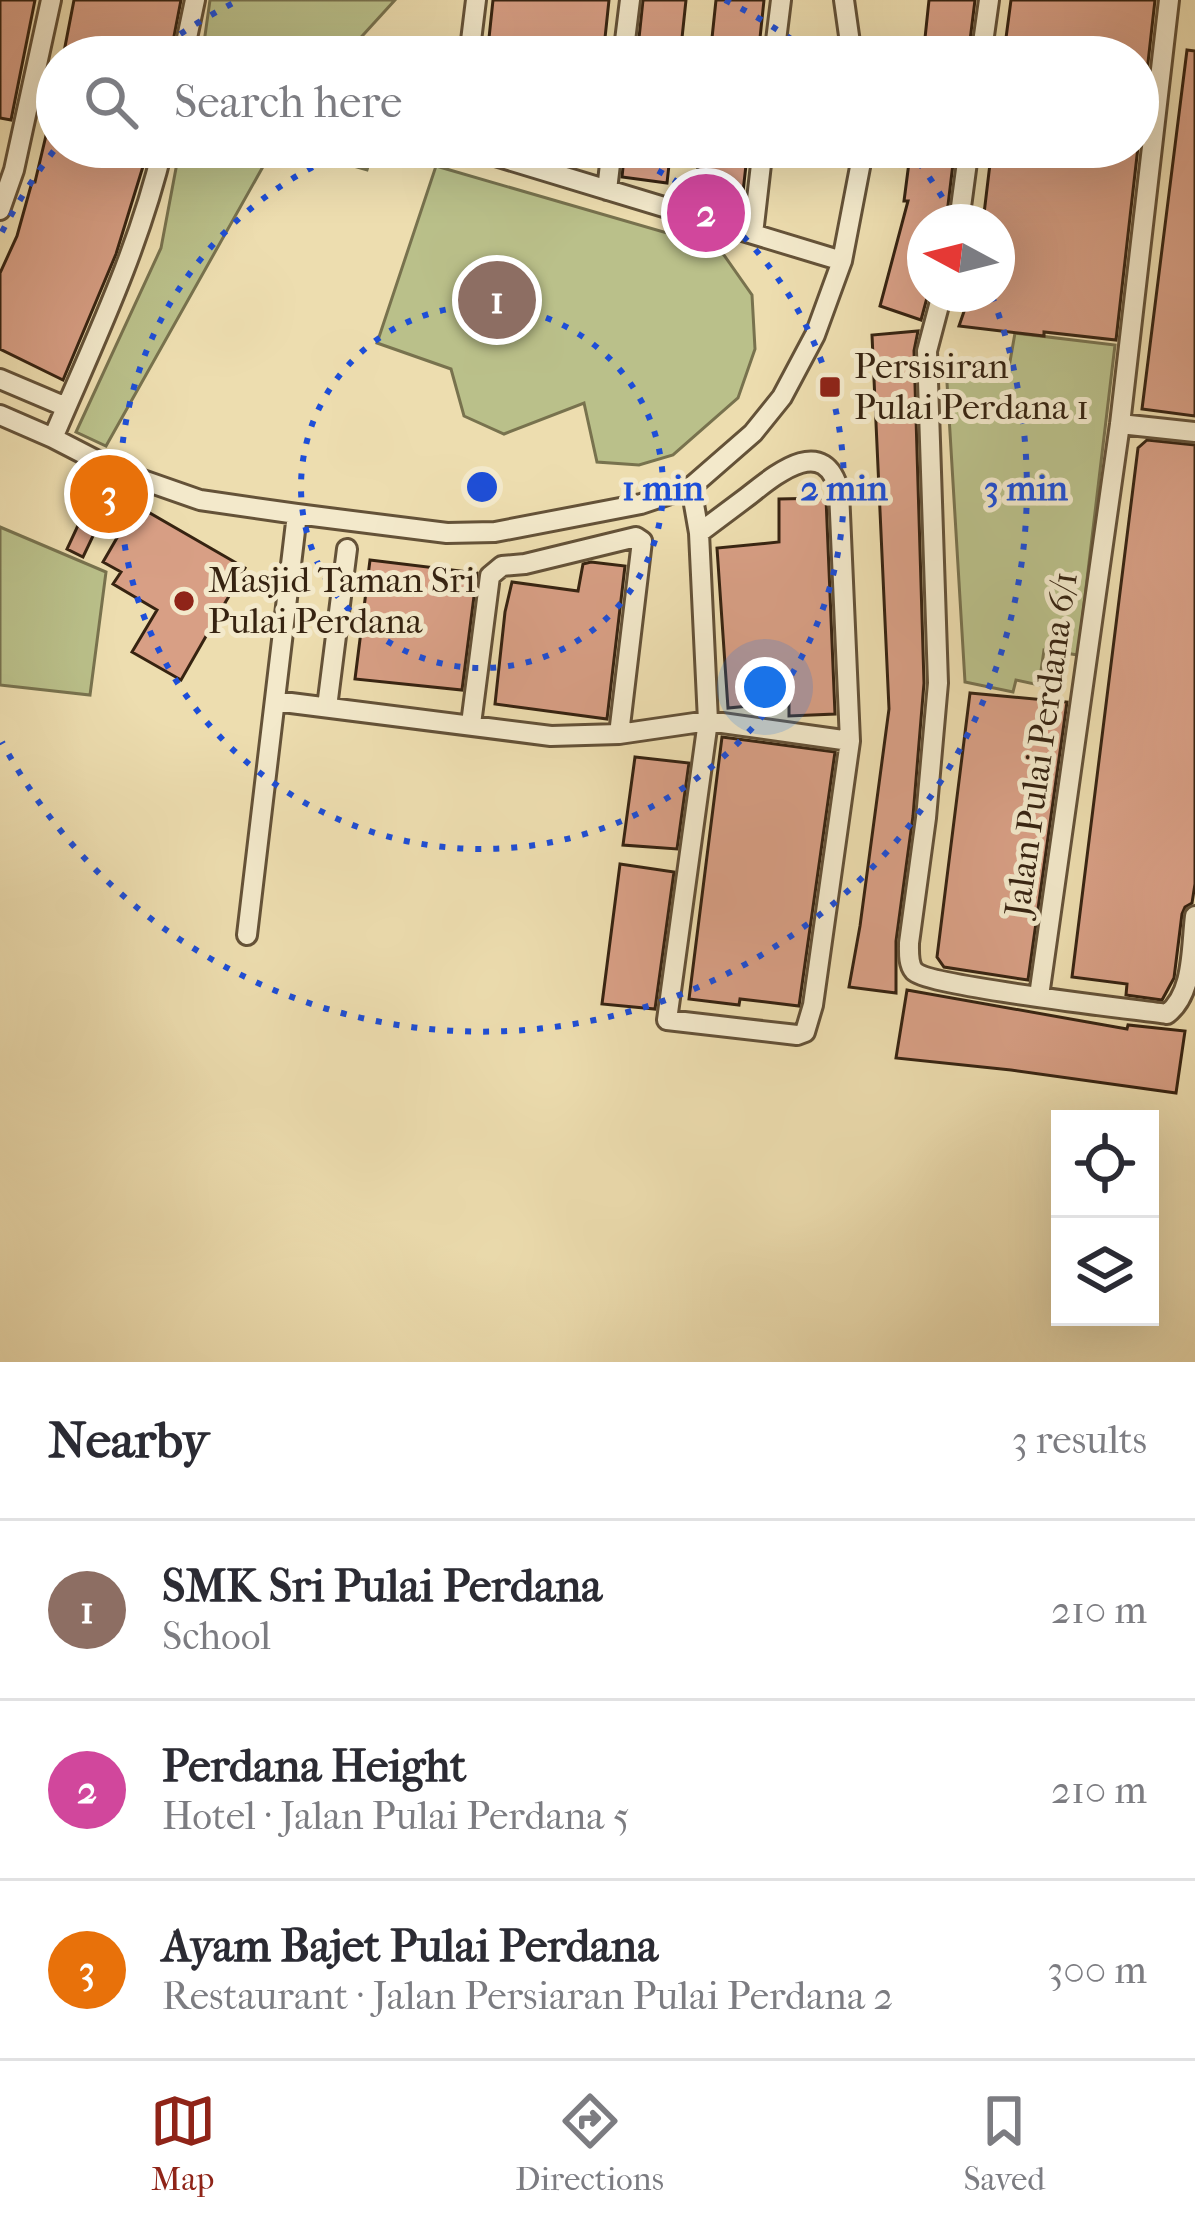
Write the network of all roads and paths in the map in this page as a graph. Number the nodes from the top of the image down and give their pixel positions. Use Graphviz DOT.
graph roads {
  1 [pos="51,0"];
  2 [pos="194,0"];
  3 [pos="476,0"];
  4 [pos="630,0"];
  5 [pos="781,0"];
  6 [pos="844,0"];
  7 [pos="989,0"];
  8 [pos="1169,0"];
  9 [pos="43,36"];
  10 [pos="187,36"];
  11 [pos="472,36"];
  12 [pos="626,36"];
  13 [pos="777,36"];
  14 [pos="849,36"];
  15 [pos="985,36"];
  16 [pos="36,69"];
  17 [pos="1159,87"];
  18 [pos="159,168"];
  19 [pos="535,168"];
  20 [pos="610,168"];
  21 [pos="761,168"];
  22 [pos="860,168"];
  23 [pos="966,168"];
  24 [pos="1150,168"];
  25 [pos="607,190"];
  26 [pos="961,204"];
  27 [pos="0,210"];
  28 [pos="753,234"];
  29 [pos="842,261"];
  30 [pos="937,312"];
  31 [pos="0,379"];
  32 [pos="66,407"];
  33 [pos="0,415"];
  34 [pos="1120,424"];
  35 [pos="1195,432"];
  36 [pos="53,438"];
  37 [pos="691,487"];
  38 [pos="297,514"];
  39 [pos="699,532"];
  40 [pos="347,549"];
  41 [pos="275,700"];
  42 [pos="327,707"];
  43 [pos="707,721"];
  44 [pos="471,724"];
  45 [pos="619,734"];
  46 [pos="850,741"];
  47 [pos="1195,916"];
  48 [pos="247,935"];
  49 [pos="1039,996"];
  1 -- 9 [label="street"];
  2 -- 10 [label="street"];
  3 -- 11 [label="street"];
  4 -- 12 [label="street"];
  5 -- 13 [label="street"];
  6 -- 14 [label="street"];
  7 -- 15 [label="street"];
  8 -- 17 [label="street, Jalan Pulai Perdana 6/1"];
  16 -- 27 [label="street"];
  18 -- 32 [label="street"];
  19 -- 25 [label="street"];
  20 -- 25 [label="street"];
  21 -- 28 [label="street"];
  22 -- 29 [label="street"];
  23 -- 26 [label="street"];
  24 -- 34 [label="street, Jalan Pulai Perdana 6/1"];
  25 -- 28 [label="street"];
  28 -- 29 [label="street"];
  29 -- 37 [label="street"];
  30 -- 49 [label="street"];
  31 -- 32 [label="street"];
  32 -- 36 [label="street"];
  33 -- 36 [label="street"];
  34 -- 35 [label="street"];
  34 -- 49 [label="street, Jalan Pulai Perdana 6/1"];
  36 -- 38 [label="street"];
  37 -- 38 [label="street"];
  37 -- 39 [label="street"];
  38 -- 41 [label="street"];
  39 -- 43 [label="street"];
  39 -- 46 [label="street"];
  40 -- 42 [label="street"];
  41 -- 42 [label="street"];
  41 -- 48 [label="street"];
  42 -- 44 [label="street"];
  43 -- 45 [label="street"];
  43 -- 46 [label="street"];
  43 -- 46 [label="street"];
  44 -- 45 [label="street"];
  44 -- 45 [label="street"];
  47 -- 49 [label="street"];
}
